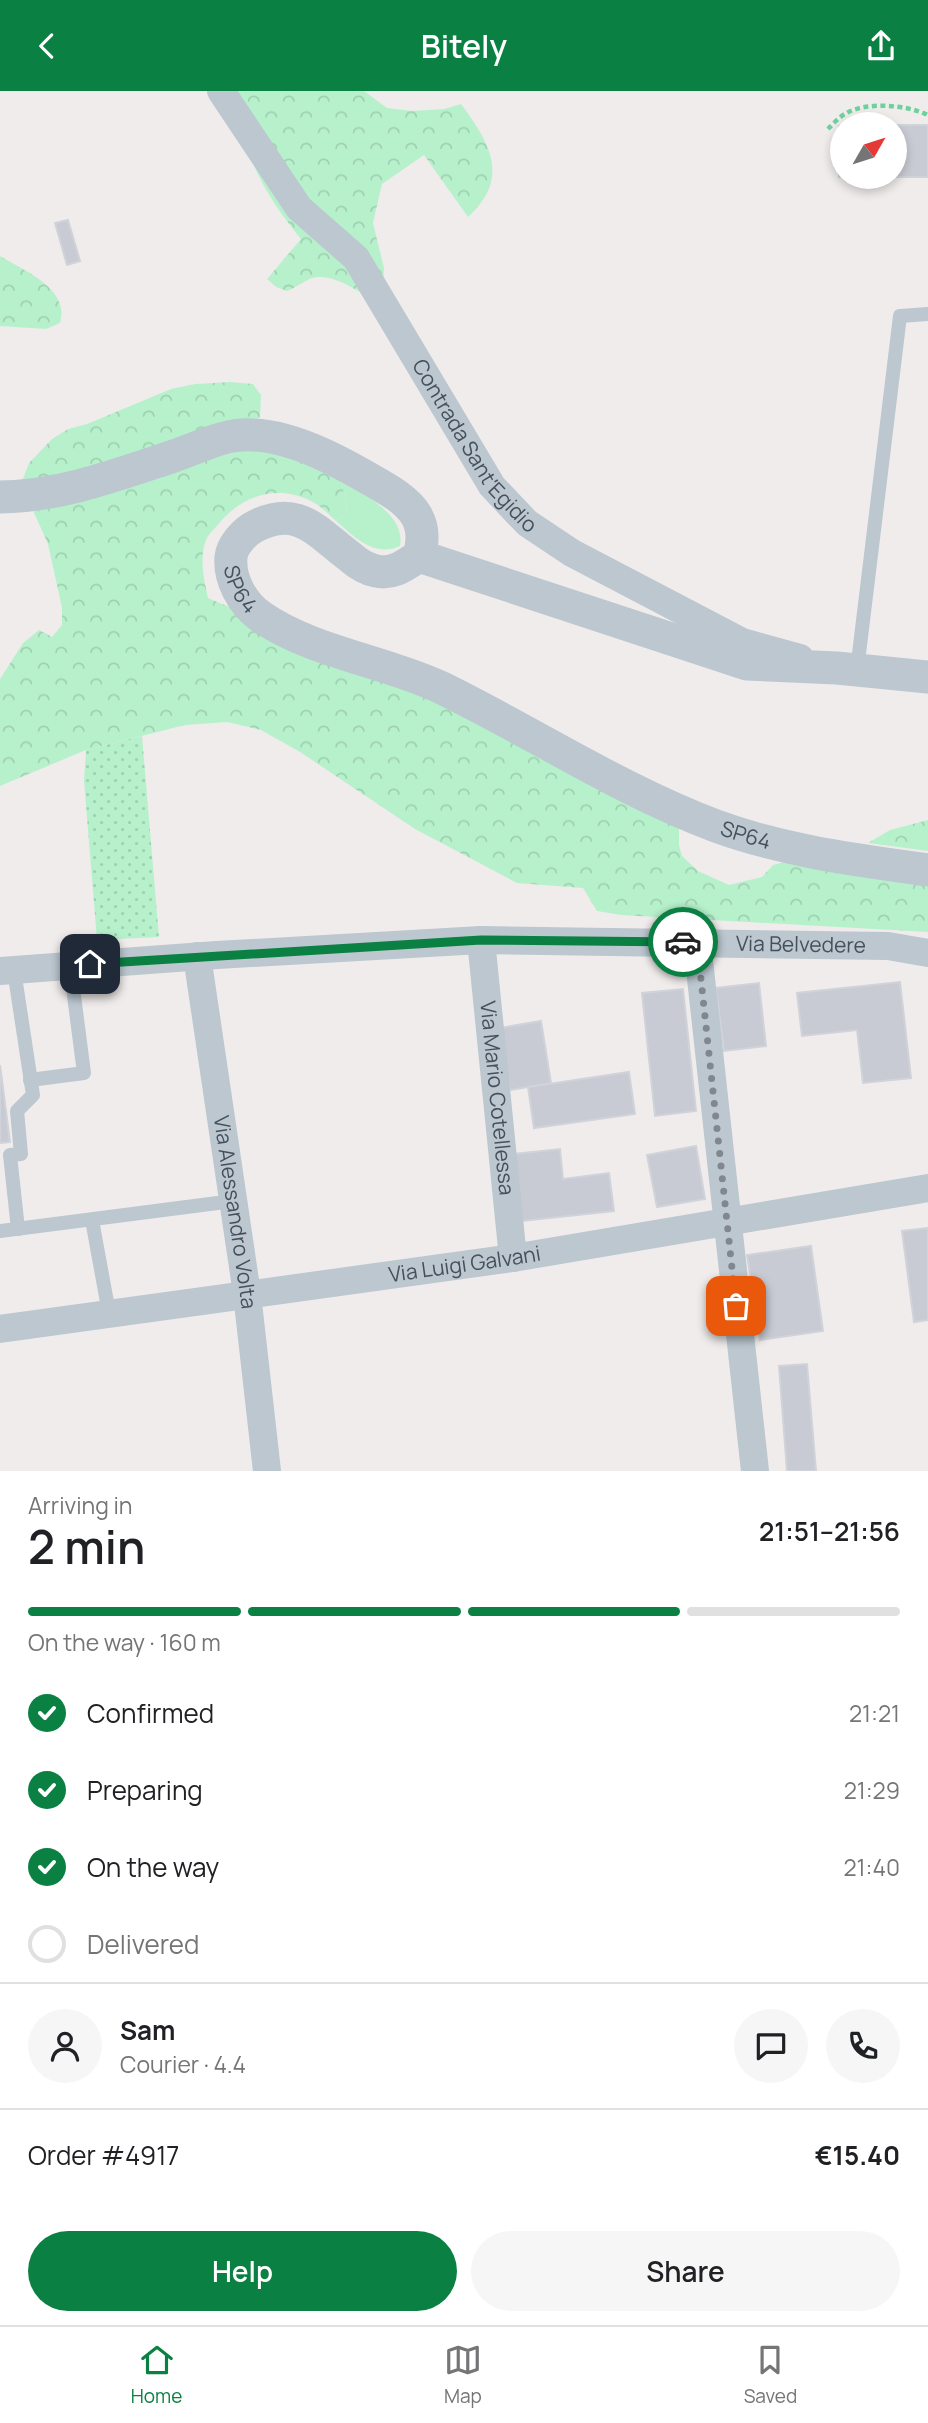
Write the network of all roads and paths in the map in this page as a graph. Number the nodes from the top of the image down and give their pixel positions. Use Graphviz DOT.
graph roads {
  1 [pos="221,91"];
  2 [pos="928,115"];
  3 [pos="828,129"];
  4 [pos="928,314"];
  5 [pos="0,498"];
  6 [pos="419,557"];
  7 [pos="847,669"];
  8 [pos="928,677"];
  9 [pos="928,870"];
  10 [pos="481,940"];
  11 [pos="697,942"];
  12 [pos="928,953"];
  13 [pos="197,956"];
  14 [pos="70,965"];
  15 [pos="7,970"];
  16 [pos="30,1080"];
  17 [pos="928,1188"];
  18 [pos="233,1201"];
  19 [pos="92,1220"];
  20 [pos="726,1224"];
  21 [pos="18,1229"];
  22 [pos="0,1231"];
  23 [pos="513,1258"];
  24 [pos="247,1294"];
  25 [pos="109,1313"];
  26 [pos="0,1329"];
  27 [pos="267,1471"];
  28 [pos="755,1471"];
  1 -- 7 [label="street, Contrada Sant'Egidio"];
  2 -- 3 [label="path"];
  4 -- 7 [label="lane"];
  5 -- 6 [label="street"];
  6 -- 7 [label="street, Contrada Sant'Egidio"];
  6 -- 9 [label="street, SP64"];
  7 -- 8 [label="street, Contrada Sant'Egidio"];
  10 -- 11 [label="street, Via Belvedere"];
  10 -- 13 [label="street, Via Belvedere"];
  10 -- 23 [label="street, Via Mario Cotellessa"];
  11 -- 12 [label="street, Via Belvedere"];
  11 -- 20 [label="street"];
  13 -- 14 [label="street, Via Belvedere"];
  13 -- 18 [label="street, Via Alessandro Volta"];
  14 -- 15 [label="street, Via Belvedere"];
  14 -- 16 [label="lane"];
  15 -- 16 [label="lane"];
  16 -- 21 [label="lane"];
  17 -- 20 [label="street, Via Luigi Galvani"];
  18 -- 19 [label="lane"];
  18 -- 24 [label="street, Via Alessandro Volta"];
  19 -- 21 [label="lane"];
  19 -- 25 [label="lane"];
  20 -- 23 [label="street, Via Luigi Galvani"];
  20 -- 28 [label="street"];
  21 -- 22 [label="lane"];
  23 -- 24 [label="street, Via Luigi Galvani"];
  24 -- 25 [label="street, Via Luigi Galvani"];
  24 -- 27 [label="street, Via Alessandro Volta"];
  25 -- 26 [label="street, Via Luigi Galvani"];
}
